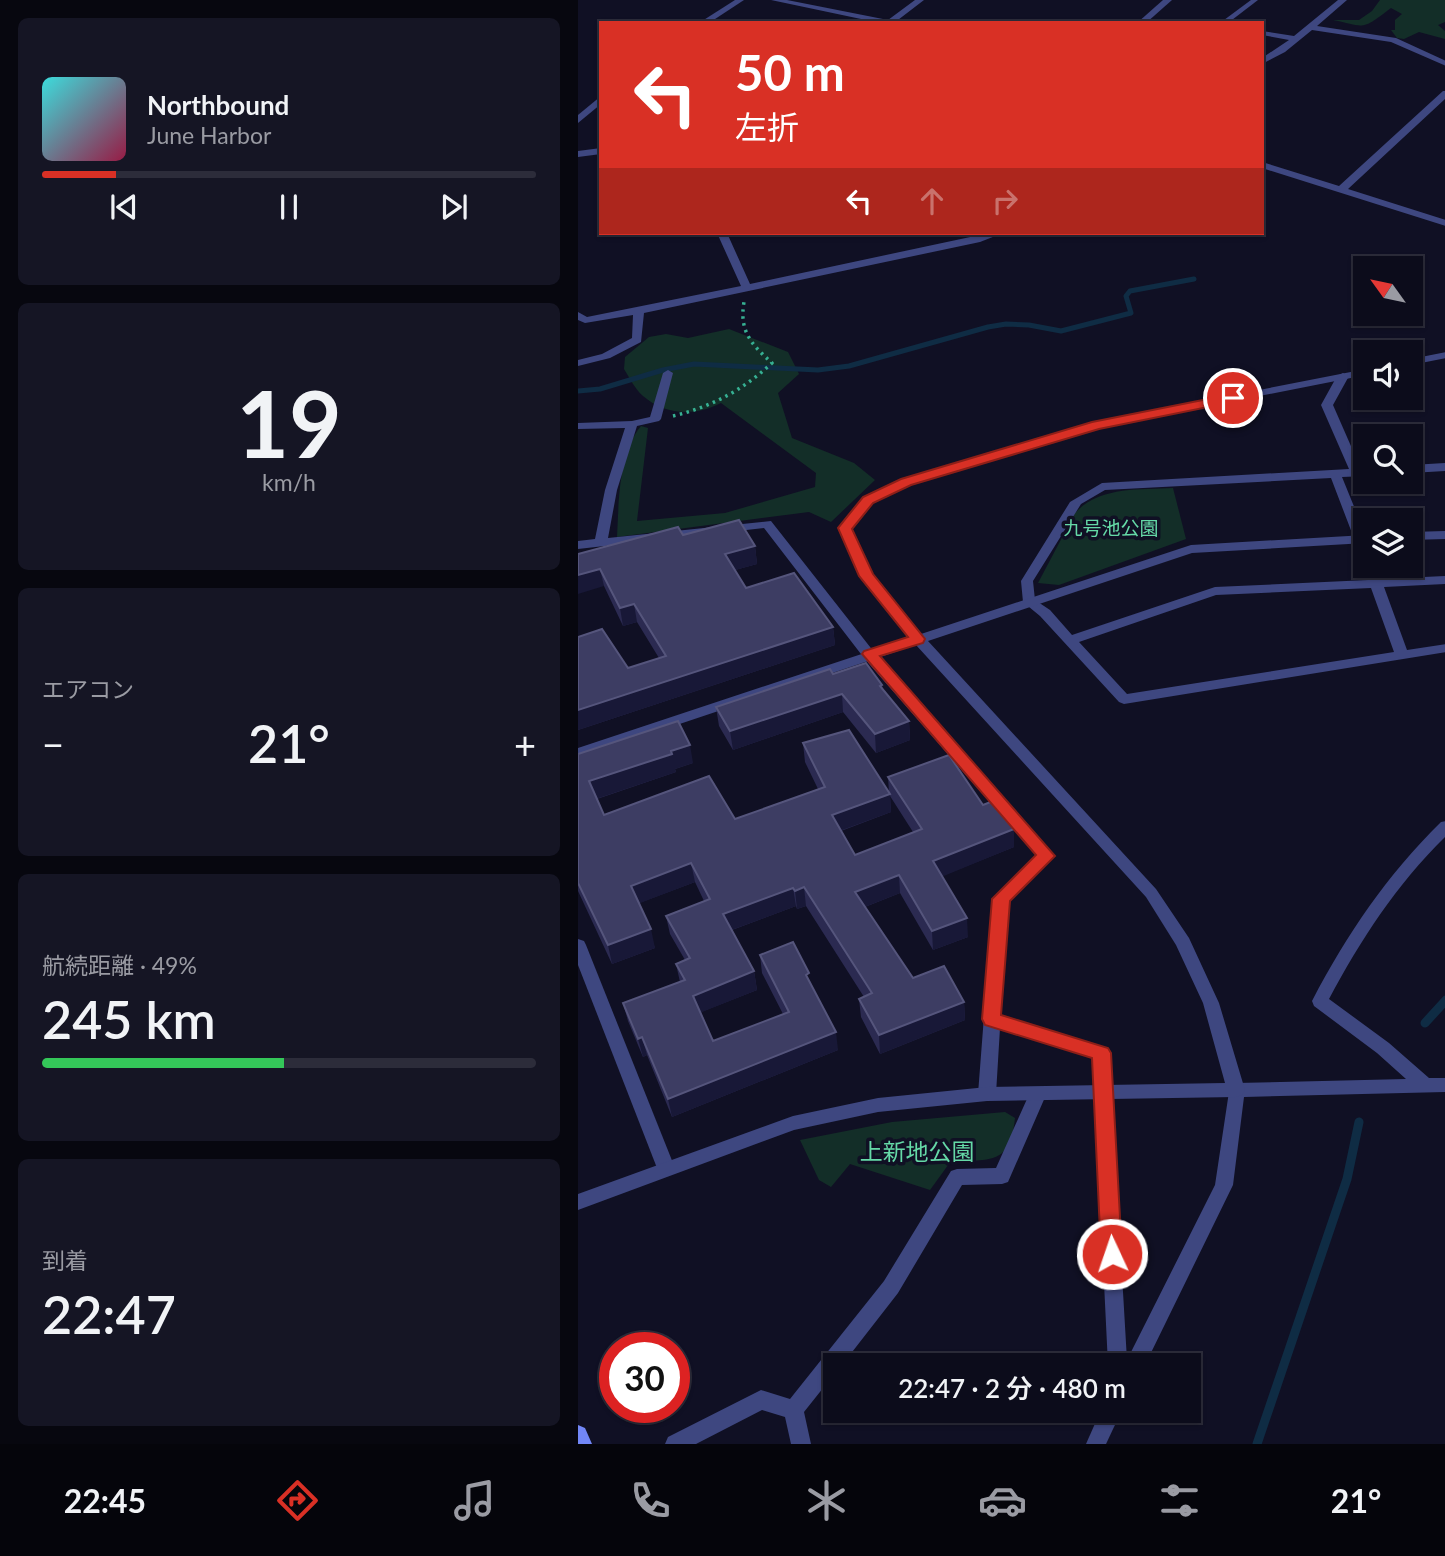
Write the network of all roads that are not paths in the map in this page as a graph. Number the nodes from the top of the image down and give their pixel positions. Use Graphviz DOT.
graph roads {
  1 [pos="740,0"];
  2 [pos="775,0"];
  3 [pos="920,0"];
  4 [pos="1168,0"];
  5 [pos="1255,0"];
  6 [pos="1343,0"];
  7 [pos="706,21"];
  8 [pos="878,21"];
  9 [pos="891,21"];
  10 [pos="1143,21"];
  11 [pos="1226,21"];
  12 [pos="1310,27"];
  13 [pos="1264,33"];
  14 [pos="1296,39"];
  15 [pos="1264,61"];
  16 [pos="1445,64"];
  17 [pos="1445,93"];
  18 [pos="599,101"];
  19 [pos="578,120"];
  20 [pos="599,150"];
  21 [pos="578,154"];
  22 [pos="1264,166"];
  23 [pos="1342,189"];
  24 [pos="1445,223"];
  25 [pos="723,235"];
  26 [pos="989,235"];
  27 [pos="747,289"];
  28 [pos="639,311"];
  29 [pos="578,315"];
  30 [pos="1445,355"];
  31 [pos="1423,360"];
  32 [pos="578,363"];
  33 [pos="668,373"];
  34 [pos="1353,374"];
  35 [pos="1343,376"];
  36 [pos="632,425"];
  37 [pos="578,426"];
  38 [pos="1353,456"];
  39 [pos="1445,467"];
  40 [pos="1423,468"];
  41 [pos="1353,472"];
  42 [pos="1335,473"];
  43 [pos="1353,515"];
  44 [pos="1445,534"];
  45 [pos="1423,536"];
  46 [pos="1353,540"];
  47 [pos="601,543"];
  48 [pos="578,545"];
  49 [pos="1373,578"];
  50 [pos="1445,580"];
  51 [pos="1375,583"];
  52 [pos="1029,602"];
  53 [pos="918,639"];
  54 [pos="1070,640"];
  55 [pos="1445,648"];
  56 [pos="870,654"];
  57 [pos="1402,654"];
  58 [pos="578,753"];
  59 [pos="1445,826"];
  60 [pos="578,945"];
  61 [pos="991,1019"];
  62 [pos="1424,1085"];
  63 [pos="1445,1085"];
  64 [pos="1236,1090"];
  65 [pos="1104,1093"];
  66 [pos="987,1094"];
  67 [pos="1037,1095"];
  68 [pos="666,1168"];
  69 [pos="578,1202"];
  70 [pos="1117,1353"];
  71 [pos="1141,1353"];
  72 [pos="794,1410"];
  73 [pos="1106,1423"];
  74 [pos="578,1435"];
  75 [pos="582,1444"];
  76 [pos="675,1444"];
  77 [pos="801,1444"];
  78 [pos="1096,1444"];
  1 -- 7 [label="street"];
  2 -- 8 [label="street"];
  3 -- 9 [label="street"];
  4 -- 10 [label="street"];
  5 -- 11 [label="lane"];
  6 -- 12 [label="street"];
  12 -- 14 [label="street"];
  12 -- 16 [label="street"];
  13 -- 14 [label="street"];
  14 -- 15 [label="street"];
  17 -- 23 [label="street"];
  18 -- 19 [label="street"];
  20 -- 21 [label="street"];
  22 -- 23 [label="street"];
  23 -- 24 [label="street"];
  25 -- 27 [label="street"];
  26 -- 27 [label="street"];
  27 -- 28 [label="street"];
  28 -- 29 [label="street"];
  28 -- 32 [label="street"];
  30 -- 31 [label="street"];
  33 -- 36 [label="street"];
  34 -- 35 [label="street"];
  35 -- 38 [label="street"];
  35 -- 53 [label="street"];
  36 -- 37 [label="street"];
  36 -- 47 [label="street"];
  39 -- 40 [label="street"];
  41 -- 42 [label="street"];
  42 -- 43 [label="street"];
  42 -- 52 [label="street"];
  44 -- 45 [label="street"];
  46 -- 52 [label="street"];
  47 -- 48 [label="street"];
  47 -- 56 [label="street"];
  49 -- 51 [label="street"];
  50 -- 51 [label="street"];
  51 -- 54 [label="street"];
  51 -- 57 [label="street"];
  52 -- 53 [label="street"];
  52 -- 54 [label="street"];
  53 -- 56 [label="street"];
  53 -- 64 [label="street"];
  54 -- 57 [label="street"];
  55 -- 57 [label="street"];
  56 -- 58 [label="street"];
  56 -- 61 [label="street"];
  59 -- 62 [label="street"];
  60 -- 68 [label="street"];
  61 -- 65 [label="street"];
  61 -- 66 [label="street"];
  62 -- 63 [label="street"];
  62 -- 64 [label="street"];
  64 -- 65 [label="street"];
  64 -- 71 [label="street"];
  65 -- 67 [label="street"];
  65 -- 70 [label="street"];
  66 -- 67 [label="street"];
  66 -- 68 [label="street"];
  67 -- 72 [label="street"];
  68 -- 69 [label="street"];
  72 -- 76 [label="street"];
  72 -- 77 [label="street"];
  73 -- 78 [label="street"];
  74 -- 75 [label="main road"];
}
